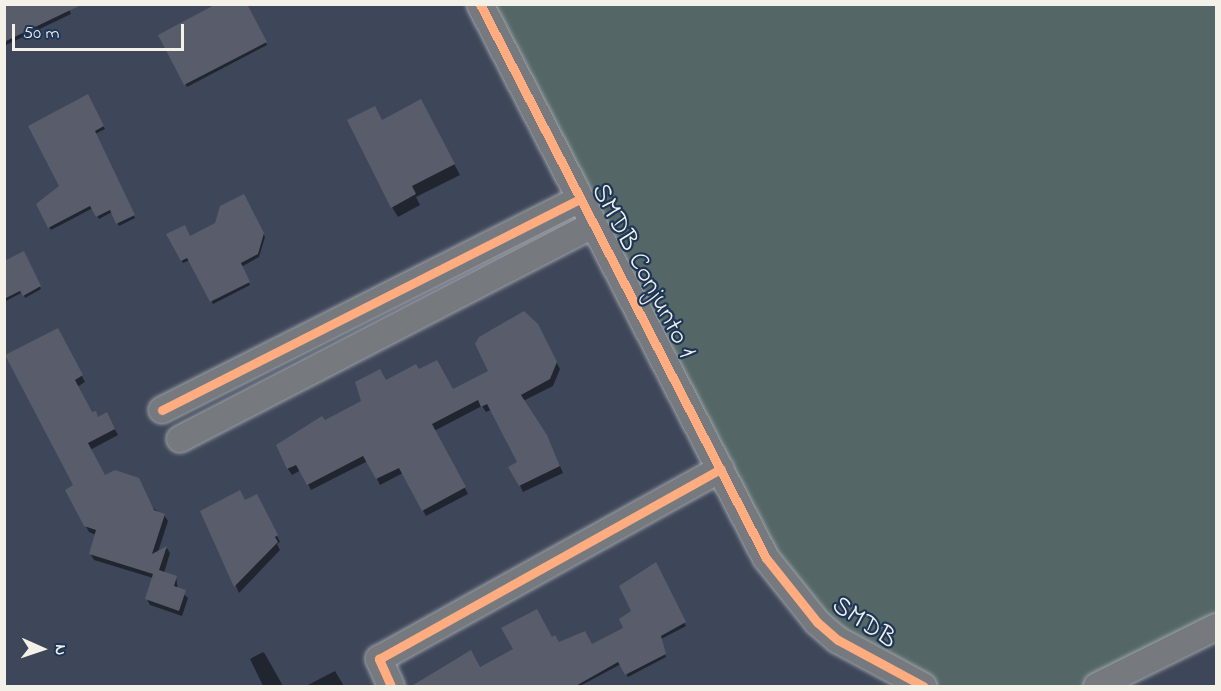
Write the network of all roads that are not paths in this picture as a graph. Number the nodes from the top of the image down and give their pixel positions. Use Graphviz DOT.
graph roads {
  1 [pos="480,4"];
  2 [pos="580,199"];
  3 [pos="594,224"];
  4 [pos="162,410"];
  5 [pos="180,439"];
  6 [pos="721,469"];
  7 [pos="766,558"];
  8 [pos="1216,627"];
  9 [pos="391,687"];
  10 [pos="923,687"];
  11 [pos="1097,687"];
  1 -- 2 [label="street, SMDB Conjunto 1"];
  2 -- 3 [label="street, SMDB Conjunto 1"];
  2 -- 4 [label="street"];
  3 -- 5 [label="street"];
  3 -- 6 [label="street, SMDB Conjunto 1"];
  6 -- 7 [label="street, SMDB Conjunto 1"];
  6 -- 9 [label="street"];
  7 -- 10 [label="street, SMDB"];
  8 -- 11 [label="street"];
}
